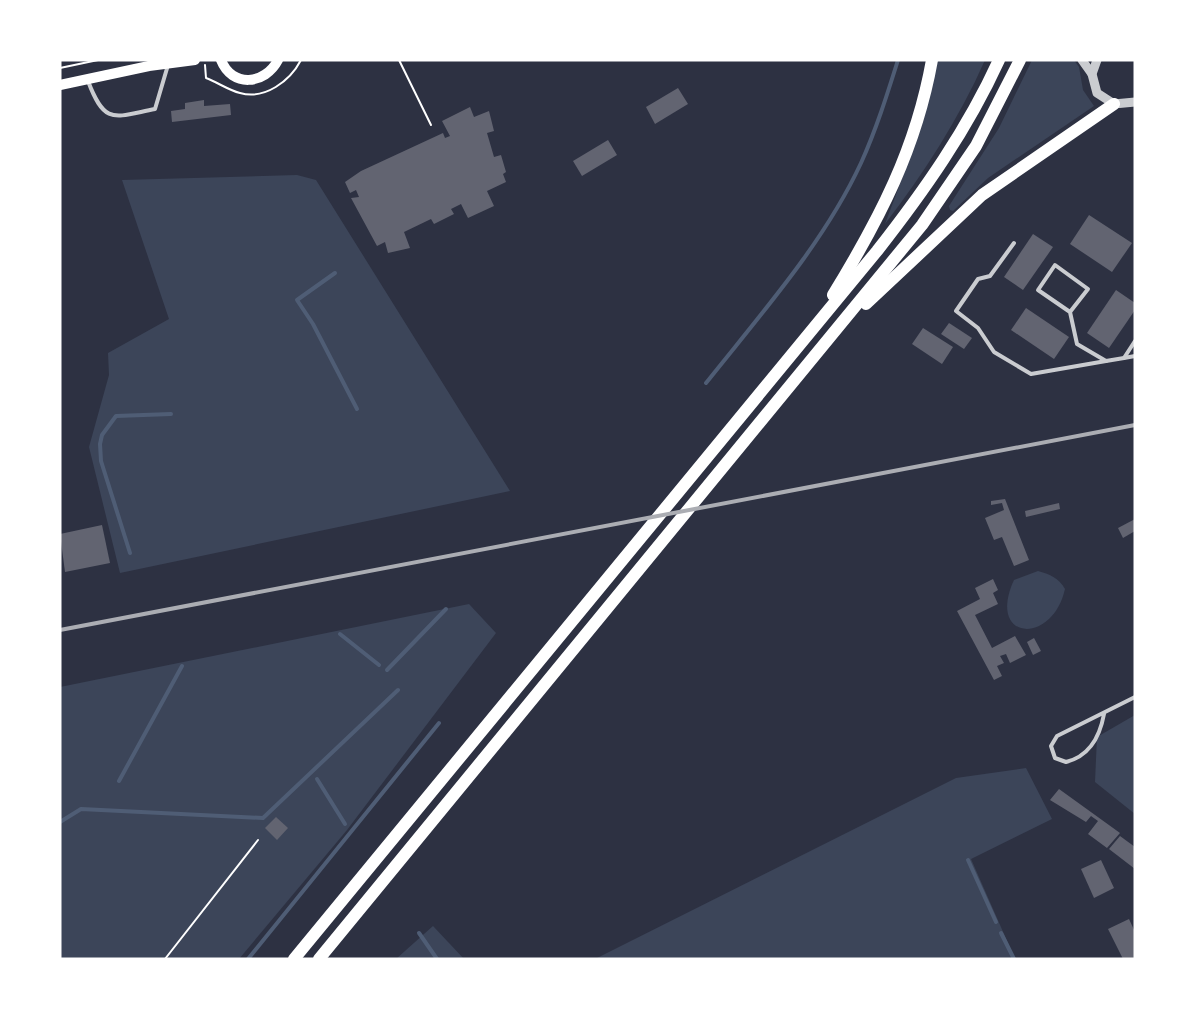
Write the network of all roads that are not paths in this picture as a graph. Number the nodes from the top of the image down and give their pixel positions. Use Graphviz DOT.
graph roads {
  1 [pos="195,60"];
  2 [pos="220,60"];
  3 [pos="278,60"];
  4 [pos="932,60"];
  5 [pos="999,60"];
  6 [pos="1020,60"];
  7 [pos="1082,60"];
  8 [pos="1097,60"];
  9 [pos="168,63"];
  10 [pos="1092,74"];
  11 [pos="87,78"];
  12 [pos="60,85"];
  13 [pos="1114,104"];
  14 [pos="1133,104"];
  15 [pos="1014,243"];
  16 [pos="1070,312"];
  17 [pos="844,322"];
  18 [pos="808,335"];
  19 [pos="1135,341"];
  20 [pos="1135,356"];
  21 [pos="1124,358"];
  22 [pos="1106,362"];
  23 [pos="1135,697"];
  24 [pos="1104,714"];
  25 [pos="294,959"];
  26 [pos="319,959"];
  1 -- 9 [label="main road"];
  2 -- 3 [label="main road"];
  4 -- 18 [label="highway"];
  5 -- 18 [label="highway"];
  6 -- 17 [label="highway"];
  7 -- 10 [label="street"];
  8 -- 10 [label="street"];
  9 -- 11 [label="main road"];
  9 -- 11 [label="lane"];
  10 -- 13 [label="street"];
  11 -- 12 [label="main road"];
  13 -- 14 [label="street"];
  13 -- 17 [label="highway"];
  15 -- 22 [label="lane"];
  16 -- 16 [label="lane"];
  16 -- 22 [label="lane"];
  17 -- 26 [label="highway"];
  18 -- 25 [label="highway"];
  19 -- 21 [label="lane"];
  20 -- 21 [label="lane"];
  21 -- 22 [label="lane"];
  23 -- 24 [label="lane"];
  24 -- 24 [label="lane"];
}
